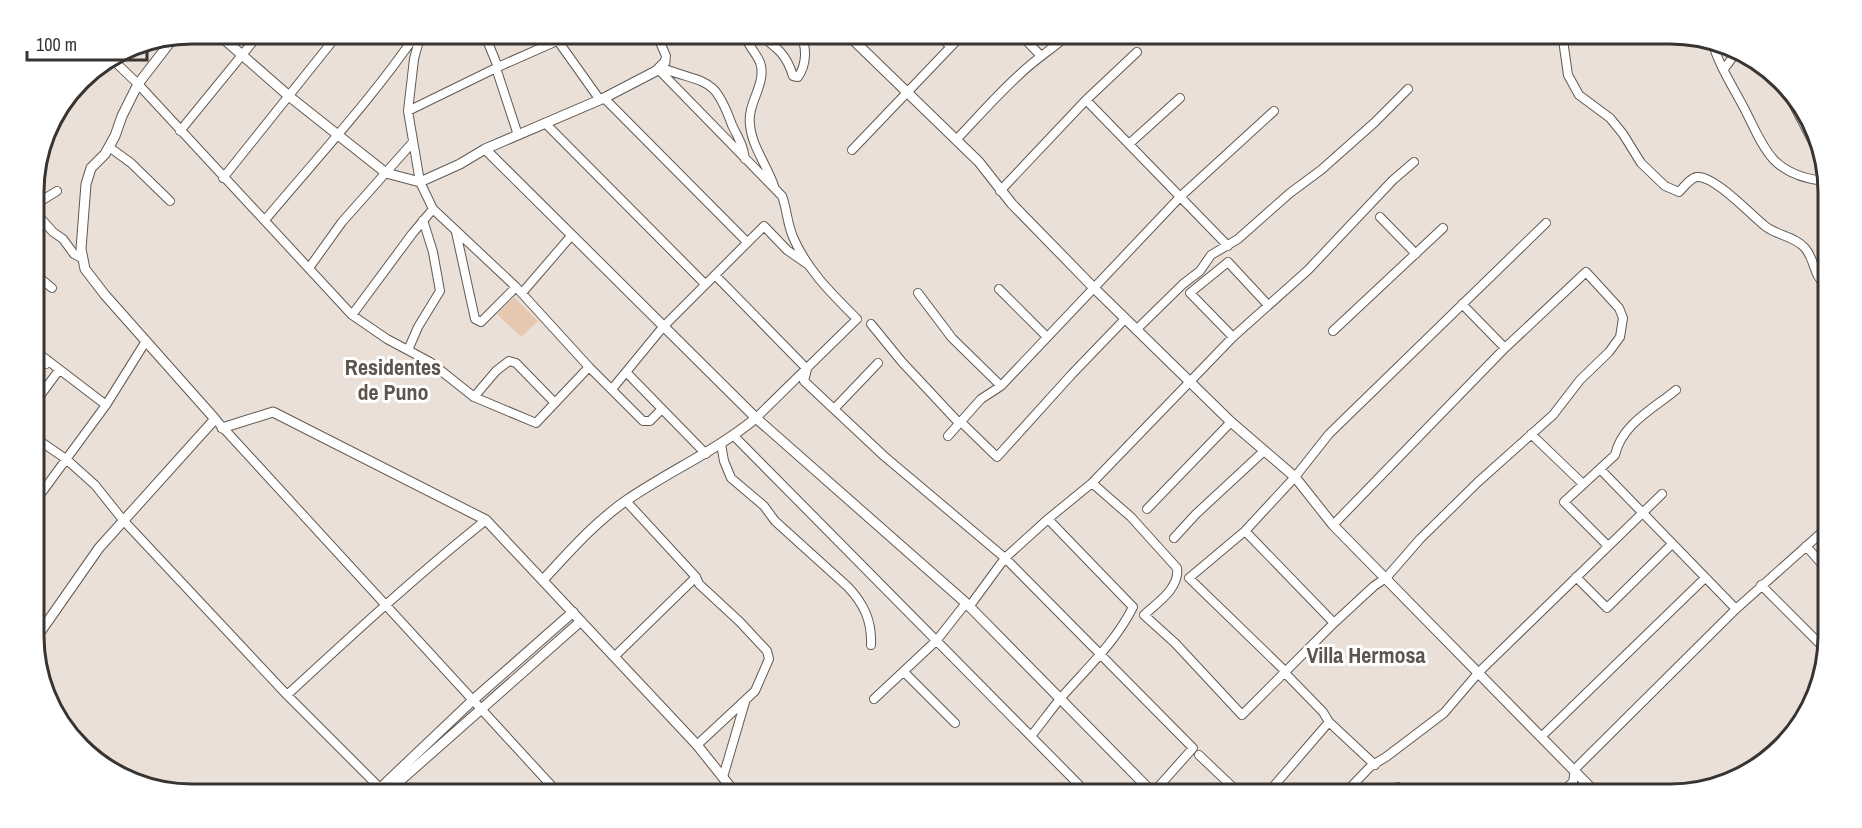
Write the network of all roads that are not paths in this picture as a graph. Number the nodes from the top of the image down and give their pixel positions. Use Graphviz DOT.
graph roads {
  1 [pos="230,44"];
  2 [pos="251,44"];
  3 [pos="331,44"];
  4 [pos="411,44"];
  5 [pos="417,44"];
  6 [pos="488,44"];
  7 [pos="543,44"];
  8 [pos="561,44"];
  9 [pos="661,44"];
  10 [pos="749,44"];
  11 [pos="771,44"];
  12 [pos="805,44"];
  13 [pos="857,44"];
  14 [pos="1030,44"];
  15 [pos="1059,44"];
  16 [pos="1564,44"];
  17 [pos="168,46"];
  18 [pos="951,46"];
  19 [pos="1137,52"];
  20 [pos="1716,52"];
  21 [pos="242,54"];
  22 [pos="1041,56"];
  23 [pos="1732,58"];
  24 [pos="117,64"];
  25 [pos="662,66"];
  26 [pos="497,68"];
  27 [pos="1724,69"];
  28 [pos="138,84"];
  29 [pos="1408,89"];
  30 [pos="907,92"];
  31 [pos="290,97"];
  32 [pos="1179,98"];
  33 [pos="602,99"];
  34 [pos="1086,100"];
  35 [pos="408,111"];
  36 [pos="1274,111"];
  37 [pos="545,123"];
  38 [pos="180,131"];
  39 [pos="337,135"];
  40 [pos="518,135"];
  41 [pos="956,140"];
  42 [pos="413,142"];
  43 [pos="1129,144"];
  44 [pos="109,147"];
  45 [pos="485,149"];
  46 [pos="852,150"];
  47 [pos="745,159"];
  48 [pos="1414,162"];
  49 [pos="386,173"];
  50 [pos="223,178"];
  51 [pos="1817,179"];
  52 [pos="420,182"];
  53 [pos="775,187"];
  54 [pos="57,190"];
  55 [pos="1000,192"];
  56 [pos="1181,196"];
  57 [pos="44,197"];
  58 [pos="170,201"];
  59 [pos="433,210"];
  60 [pos="1380,217"];
  61 [pos="265,220"];
  62 [pos="423,220"];
  63 [pos="44,222"];
  64 [pos="1546,223"];
  65 [pos="1443,228"];
  66 [pos="456,232"];
  67 [pos="571,236"];
  68 [pos="747,242"];
  69 [pos="1228,246"];
  70 [pos="1416,254"];
  71 [pos="83,259"];
  72 [pos="809,266"];
  73 [pos="309,268"];
  74 [pos="715,275"];
  75 [pos="1818,278"];
  76 [pos="44,281"];
  77 [pos="705,284"];
  78 [pos="52,288"];
  79 [pos="1094,288"];
  80 [pos="999,289"];
  81 [pos="519,290"];
  82 [pos="918,293"];
  83 [pos="1462,304"];
  84 [pos="1268,305"];
  85 [pos="352,315"];
  86 [pos="1125,319"];
  87 [pos="871,324"];
  88 [pos="663,327"];
  89 [pos="1136,330"];
  90 [pos="1333,331"];
  91 [pos="1047,337"];
  92 [pos="1233,337"];
  93 [pos="146,341"];
  94 [pos="1505,348"];
  95 [pos="408,350"];
  96 [pos="44,359"];
  97 [pos="44,363"];
  98 [pos="878,363"];
  99 [pos="590,367"];
  100 [pos="807,369"];
  101 [pos="59,370"];
  102 [pos="627,373"];
  103 [pos="1190,382"];
  104 [pos="1001,386"];
  105 [pos="612,389"];
  106 [pos="44,390"];
  107 [pos="1676,390"];
  108 [pos="474,397"];
  109 [pos="555,403"];
  110 [pos="106,405"];
  111 [pos="835,408"];
  112 [pos="662,409"];
  113 [pos="756,418"];
  114 [pos="215,419"];
  115 [pos="960,422"];
  116 [pos="1231,422"];
  117 [pos="222,428"];
  118 [pos="1531,434"];
  119 [pos="734,436"];
  120 [pos="948,436"];
  121 [pos="44,444"];
  122 [pos="721,444"];
  123 [pos="1264,451"];
  124 [pos="706,454"];
  125 [pos="66,459"];
  126 [pos="1600,469"];
  127 [pos="1294,477"];
  128 [pos="1092,483"];
  129 [pos="1583,484"];
  130 [pos="44,489"];
  131 [pos="1662,494"];
  132 [pos="626,501"];
  133 [pos="1147,509"];
  134 [pos="1642,513"];
  135 [pos="1048,519"];
  136 [pos="123,520"];
  137 [pos="486,520"];
  138 [pos="1333,525"];
  139 [pos="1245,531"];
  140 [pos="1818,536"];
  141 [pos="1174,538"];
  142 [pos="1672,544"];
  143 [pos="1608,546"];
  144 [pos="1806,546"];
  145 [pos="1005,558"];
  146 [pos="1818,560"];
  147 [pos="696,577"];
  148 [pos="1576,577"];
  149 [pos="1386,578"];
  150 [pos="1705,578"];
  151 [pos="543,580"];
  152 [pos="1761,585"];
  153 [pos="386,604"];
  154 [pos="967,605"];
  155 [pos="1736,609"];
  156 [pos="573,612"];
  157 [pos="581,621"];
  158 [pos="1334,623"];
  159 [pos="44,627"];
  160 [pos="937,640"];
  161 [pos="1818,642"];
  162 [pos="871,645"];
  163 [pos="1102,655"];
  164 [pos="614,657"];
  165 [pos="1284,671"];
  166 [pos="904,672"];
  167 [pos="1479,672"];
  168 [pos="287,695"];
  169 [pos="874,699"];
  170 [pos="1060,699"];
  171 [pos="473,700"];
  172 [pos="745,700"];
  173 [pos="480,708"];
  174 [pos="1329,722"];
  175 [pos="955,723"];
  176 [pos="1031,736"];
  177 [pos="1542,737"];
  178 [pos="697,745"];
  179 [pos="1199,754"];
  180 [pos="1375,765"];
  181 [pos="1575,770"];
  182 [pos="723,777"];
  183 [pos="373,784"];
  184 [pos="391,784"];
  185 [pos="392,784"];
  186 [pos="550,784"];
  187 [pos="729,784"];
  188 [pos="1078,784"];
  189 [pos="1144,784"];
  190 [pos="1162,784"];
  191 [pos="1230,784"];
  192 [pos="1275,784"];
  193 [pos="1355,784"];
  194 [pos="1571,784"];
  195 [pos="1588,784"];
  1 -- 21 [label="street"];
  2 -- 21 [label="street"];
  3 -- 31 [label="street"];
  4 -- 39 [label="street"];
  5 -- 35 [label="street"];
  6 -- 26 [label="street"];
  7 -- 26 [label="street"];
  8 -- 33 [label="street"];
  9 -- 25 [label="street"];
  10 -- 53 [label="street"];
  11 -- 12 [label="street"];
  13 -- 30 [label="street"];
  14 -- 22 [label="street"];
  15 -- 22 [label="street"];
  16 -- 75 [label="street"];
  17 -- 28 [label="street"];
  18 -- 30 [label="street"];
  19 -- 34 [label="street"];
  20 -- 27 [label="street"];
  21 -- 31 [label="street"];
  21 -- 38 [label="street"];
  22 -- 41 [label="street"];
  23 -- 27 [label="street"];
  24 -- 28 [label="street"];
  25 -- 33 [label="street"];
  25 -- 47 [label="street"];
  25 -- 47 [label="street"];
  26 -- 35 [label="street"];
  26 -- 40 [label="street"];
  27 -- 51 [label="street"];
  28 -- 38 [label="street"];
  28 -- 44 [label="street"];
  29 -- 69 [label="street"];
  30 -- 41 [label="street"];
  30 -- 46 [label="street"];
  31 -- 39 [label="street"];
  31 -- 50 [label="street"];
  32 -- 43 [label="street"];
  33 -- 37 [label="street"];
  33 -- 68 [label="street"];
  34 -- 43 [label="street"];
  34 -- 55 [label="street"];
  35 -- 42 [label="street"];
  36 -- 56 [label="street"];
  37 -- 40 [label="street"];
  37 -- 77 [label="street"];
  38 -- 50 [label="street"];
  39 -- 49 [label="street"];
  39 -- 61 [label="street"];
  40 -- 45 [label="street"];
  41 -- 55 [label="street"];
  42 -- 49 [label="street"];
  42 -- 52 [label="street"];
  43 -- 56 [label="street"];
  44 -- 58 [label="street"];
  44 -- 71 [label="street"];
  45 -- 52 [label="street"];
  45 -- 67 [label="street"];
  47 -- 53 [label="street"];
  48 -- 84 [label="street"];
  49 -- 52 [label="street"];
  49 -- 73 [label="street"];
  50 -- 61 [label="street"];
  52 -- 59 [label="street"];
  53 -- 72 [label="street"];
  54 -- 57 [label="street"];
  55 -- 79 [label="street"];
  56 -- 69 [label="street"];
  56 -- 79 [label="street"];
  59 -- 62 [label="street"];
  59 -- 66 [label="street"];
  60 -- 70 [label="street"];
  61 -- 73 [label="street"];
  62 -- 85 [label="street"];
  62 -- 95 [label="street"];
  63 -- 71 [label="street"];
  64 -- 83 [label="street"];
  65 -- 70 [label="street"];
  66 -- 81 [label="street"];
  66 -- 81 [label="street"];
  67 -- 81 [label="street"];
  67 -- 88 [label="street"];
  68 -- 72 [label="street"];
  68 -- 74 [label="street"];
  69 -- 89 [label="street"];
  70 -- 90 [label="street"];
  71 -- 93 [label="street"];
  72 -- 100 [label="street"];
  73 -- 85 [label="street"];
  74 -- 77 [label="street"];
  74 -- 100 [label="street"];
  76 -- 78 [label="street"];
  77 -- 88 [label="street"];
  79 -- 86 [label="street"];
  79 -- 91 [label="street"];
  80 -- 91 [label="street"];
  81 -- 99 [label="street"];
  82 -- 104 [label="street"];
  83 -- 94 [label="street"];
  83 -- 127 [label="street"];
  84 -- 92 [label="street"];
  84 -- 92 [label="street"];
  85 -- 95 [label="street"];
  86 -- 89 [label="street"];
  86 -- 115 [label="street"];
  87 -- 115 [label="street"];
  88 -- 102 [label="street"];
  88 -- 113 [label="street"];
  89 -- 103 [label="street"];
  91 -- 104 [label="street"];
  92 -- 103 [label="street"];
  93 -- 110 [label="street"];
  93 -- 114 [label="street"];
  94 -- 118 [label="street"];
  94 -- 138 [label="street"];
  95 -- 108 [label="street"];
  96 -- 101 [label="street"];
  97 -- 101 [label="street"];
  98 -- 111 [label="street"];
  99 -- 105 [label="street"];
  99 -- 109 [label="street"];
  100 -- 111 [label="street"];
  100 -- 113 [label="street"];
  101 -- 106 [label="street"];
  101 -- 110 [label="street"];
  102 -- 105 [label="street"];
  102 -- 112 [label="street"];
  103 -- 116 [label="street"];
  103 -- 128 [label="street"];
  104 -- 115 [label="street"];
  105 -- 112 [label="street"];
  107 -- 126 [label="street"];
  108 -- 109 [label="street"];
  108 -- 109 [label="street"];
  110 -- 125 [label="street"];
  111 -- 145 [label="street"];
  112 -- 124 [label="street"];
  113 -- 119 [label="street"];
  113 -- 154 [label="street"];
  114 -- 117 [label="street"];
  114 -- 136 [label="street"];
  115 -- 120 [label="street"];
  116 -- 123 [label="street"];
  116 -- 133 [label="street"];
  117 -- 137 [label="street"];
  117 -- 153 [label="street"];
  118 -- 129 [label="street"];
  118 -- 149 [label="street"];
  119 -- 122 [label="street"];
  119 -- 160 [label="street"];
  121 -- 125 [label="street"];
  122 -- 124 [label="street"];
  122 -- 162 [label="street"];
  123 -- 127 [label="street"];
  123 -- 141 [label="street"];
  124 -- 132 [label="street"];
  125 -- 130 [label="street"];
  125 -- 136 [label="street"];
  126 -- 129 [label="street"];
  126 -- 134 [label="street"];
  127 -- 138 [label="street"];
  127 -- 139 [label="street"];
  128 -- 135 [label="street"];
  128 -- 165 [label="street"];
  129 -- 143 [label="street"];
  131 -- 134 [label="street"];
  132 -- 147 [label="street"];
  132 -- 151 [label="street"];
  134 -- 142 [label="street"];
  134 -- 143 [label="street"];
  135 -- 145 [label="street"];
  135 -- 163 [label="street"];
  136 -- 159 [label="street"];
  136 -- 168 [label="street"];
  137 -- 151 [label="street"];
  137 -- 153 [label="street"];
  138 -- 149 [label="street"];
  139 -- 158 [label="street"];
  139 -- 165 [label="street"];
  140 -- 144 [label="street"];
  142 -- 148 [label="street"];
  142 -- 150 [label="street"];
  143 -- 148 [label="street"];
  144 -- 146 [label="street"];
  144 -- 152 [label="street"];
  145 -- 154 [label="street"];
  145 -- 163 [label="street"];
  147 -- 164 [label="street"];
  147 -- 172 [label="street"];
  148 -- 167 [label="street"];
  149 -- 158 [label="street"];
  149 -- 167 [label="street"];
  150 -- 155 [label="street"];
  150 -- 177 [label="street"];
  151 -- 156 [label="street"];
  152 -- 155 [label="street"];
  152 -- 161 [label="street"];
  153 -- 168 [label="street"];
  153 -- 171 [label="street"];
  154 -- 160 [label="street"];
  154 -- 170 [label="street"];
  155 -- 181 [label="street"];
  156 -- 157 [label="street"];
  156 -- 171 [label="street"];
  157 -- 164 [label="street"];
  157 -- 173 [label="street"];
  158 -- 165 [label="street"];
  160 -- 166 [label="street"];
  160 -- 176 [label="street"];
  163 -- 170 [label="street"];
  163 -- 190 [label="street"];
  164 -- 178 [label="street"];
  165 -- 174 [label="street"];
  166 -- 169 [label="street"];
  166 -- 175 [label="street"];
  167 -- 177 [label="street"];
  167 -- 180 [label="street"];
  168 -- 183 [label="street"];
  170 -- 176 [label="street"];
  170 -- 189 [label="street"];
  171 -- 173 [label="street"];
  171 -- 184 [label="street"];
  172 -- 178 [label="street"];
  172 -- 182 [label="street"];
  173 -- 185 [label="street"];
  173 -- 186 [label="street"];
  174 -- 180 [label="street"];
  174 -- 192 [label="street"];
  176 -- 188 [label="street"];
  177 -- 181 [label="street"];
  178 -- 182 [label="street"];
  179 -- 191 [label="street"];
  180 -- 193 [label="street"];
  181 -- 194 [label="street"];
  181 -- 195 [label="street"];
  182 -- 187 [label="street"];
}
